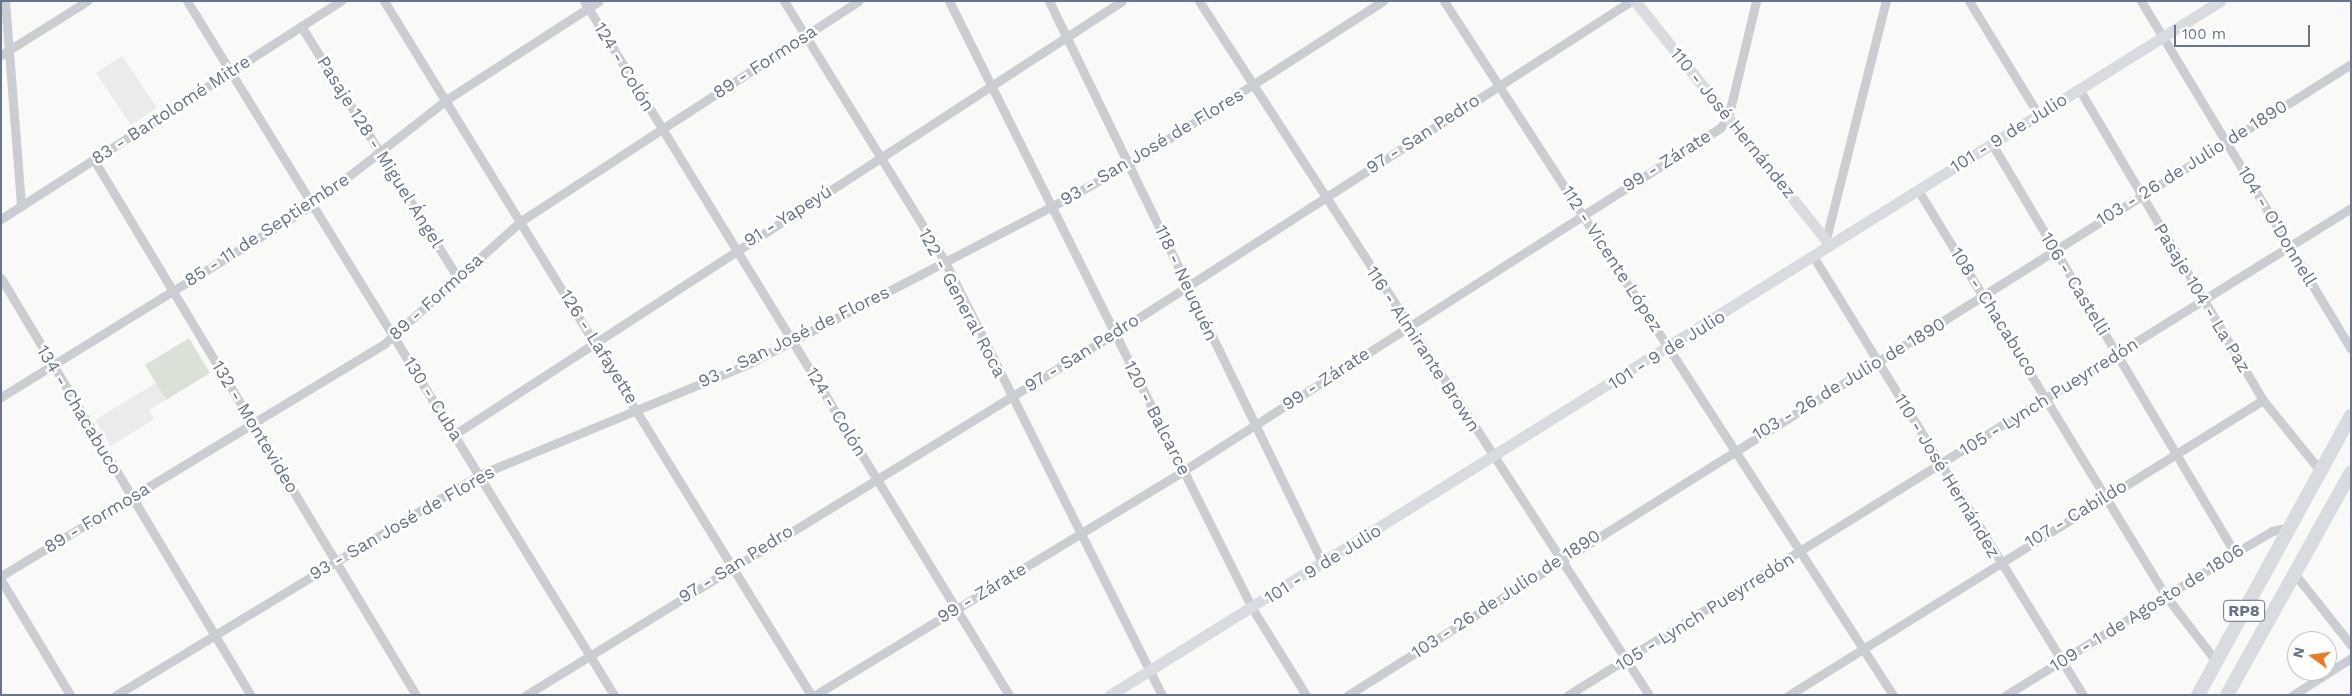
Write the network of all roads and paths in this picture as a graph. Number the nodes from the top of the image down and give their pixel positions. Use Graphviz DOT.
graph roads {
  1 [pos="5,1"];
  2 [pos="87,1"];
  3 [pos="187,1"];
  4 [pos="341,1"];
  5 [pos="384,1"];
  6 [pos="599,1"];
  7 [pos="784,1"];
  8 [pos="859,1"];
  9 [pos="949,1"];
  10 [pos="1049,1"];
  11 [pos="1122,1"];
  12 [pos="1199,1"];
  13 [pos="1383,1"];
  14 [pos="1444,1"];
  15 [pos="1633,1"];
  16 [pos="1756,1"];
  17 [pos="1886,1"];
  18 [pos="1969,1"];
  19 [pos="2141,1"];
  20 [pos="2220,1"];
  21 [pos="586,5"];
  22 [pos="301,26"];
  23 [pos="806,36"];
  24 [pos="1067,36"];
  25 [pos="2162,37"];
  26 [pos="10,50"];
  27 [pos="1,55"];
  28 [pos="2351,64"];
  29 [pos="231,72"];
  30 [pos="1499,84"];
  31 [pos="991,86"];
  32 [pos="1253,86"];
  33 [pos="2079,89"];
  34 [pos="446,100"];
  35 [pos="2038,114"];
  36 [pos="1728,118"];
  37 [pos="662,129"];
  38 [pos="2226,141"];
  39 [pos="1992,144"];
  40 [pos="380,154"];
  41 [pos="880,158"];
  42 [pos="94,160"];
  43 [pos="1129,164"];
  44 [pos="1918,190"];
  45 [pos="2141,195"];
  46 [pos="1326,198"];
  47 [pos="313,204"];
  48 [pos="21,206"];
  49 [pos="1051,208"];
  50 [pos="2351,208"];
  51 [pos="1583,213"];
  52 [pos="1,219"];
  53 [pos="522,222"];
  54 [pos="1828,242"];
  55 [pos="2290,246"];
  56 [pos="737,248"];
  57 [pos="2055,250"];
  58 [pos="1813,256"];
  59 [pos="944,262"];
  60 [pos="1,278"];
  61 [pos="458,278"];
  62 [pos="1188,286"];
  63 [pos="172,292"];
  64 [pos="1984,296"];
  65 [pos="2203,300"];
  66 [pos="1408,326"];
  67 [pos="1114,333"];
  68 [pos="394,336"];
  69 [pos="793,340"];
  70 [pos="596,342"];
  71 [pos="1669,348"];
  72 [pos="2351,349"];
  73 [pos="2118,356"];
  74 [pos="1878,362"];
  75 [pos="52,366"];
  76 [pos="1,397"];
  77 [pos="1011,397"];
  78 [pos="2046,398"];
  79 [pos="2263,400"];
  80 [pos="638,410"];
  81 [pos="2351,416"];
  82 [pos="254,422"];
  83 [pos="1253,425"];
  84 [pos="455,434"];
  85 [pos="1735,449"];
  86 [pos="2175,453"];
  87 [pos="1495,458"];
  88 [pos="1940,464"];
  89 [pos="1183,471"];
  90 [pos="2321,472"];
  91 [pos="479,475"];
  92 [pos="2349,476"];
  93 [pos="876,477"];
  94 [pos="132,497"];
  95 [pos="2105,497"];
  96 [pos="2291,527"];
  97 [pos="1079,534"];
  98 [pos="1802,552"];
  99 [pos="2235,553"];
  100 [pos="1560,559"];
  101 [pos="1999,561"];
  102 [pos="335,562"];
  103 [pos="1323,564"];
  104 [pos="733,566"];
  105 [pos="2294,573"];
  106 [pos="1,576"];
  107 [pos="1,580"];
  108 [pos="2165,596"];
  109 [pos="1252,608"];
  110 [pos="957,609"];
  111 [pos="214,635"];
  112 [pos="2351,645"];
  113 [pos="1862,648"];
  114 [pos="590,655"];
  115 [pos="2351,658"];
  116 [pos="1627,660"];
  117 [pos="2216,661"];
  118 [pos="2060,662"];
  119 [pos="1148,672"];
  120 [pos="2230,694"];
  121 [pos="70,695"];
  122 [pos="116,695"];
  123 [pos="251,695"];
  124 [pos="416,695"];
  125 [pos="526,695"];
  126 [pos="614,695"];
  127 [pos="811,695"];
  128 [pos="815,695"];
  129 [pos="1009,695"];
  130 [pos="1110,695"];
  131 [pos="1162,695"];
  132 [pos="1306,695"];
  133 [pos="1348,695"];
  134 [pos="1568,695"];
  135 [pos="1649,695"];
  136 [pos="1789,695"];
  137 [pos="1893,695"];
  138 [pos="2006,695"];
  139 [pos="2083,695"];
  140 [pos="2198,695"];
  141 [pos="2293,695"];
  1 -- 26 [label="street"];
  2 -- 26 [label="street"];
  3 -- 29 [label="street, 130 - Cuba"];
  4 -- 22 [label="street, 83 - Bartolomé Mitre"];
  5 -- 34 [label="street, 126 - Lafayette"];
  6 -- 21 [label="street, 85 - 11 de Septiembre"];
  7 -- 23 [label="street, 122 - General Roca"];
  8 -- 23 [label="street, 89 - Formosa"];
  9 -- 31 [label="street, 120 - Balcarce"];
  10 -- 24 [label="street, 118 - Neuquén"];
  11 -- 24 [label="street, 91 - Yapeyú"];
  12 -- 32 [label="street, 116 - Almirante Brown"];
  13 -- 32 [label="street, 93 - San José de Flores"];
  14 -- 30 [label="street, 112 - Vicente López"];
  15 -- 30 [label="street, 97 - San Pedro"];
  15 -- 36 [label="street, 110 - José Hernández"];
  16 -- 36 [label="street, 99 - Zárate"];
  17 -- 54 [label="street"];
  18 -- 35 [label="street"];
  19 -- 25 [label="street, 104 - O'Donnell"];
  20 -- 25 [label="street, 101 - 9 de Julio"];
  21 -- 34 [label="street, 85 - 11 de Septiembre"];
  21 -- 37 [label="street, 124 - Colón"];
  22 -- 29 [label="street, 83 - Bartolomé Mitre"];
  22 -- 40 [label="street, Pasaje 128 - Miguel Ángel"];
  23 -- 37 [label="street, 89 - Formosa"];
  23 -- 41 [label="street, 122 - General Roca"];
  24 -- 31 [label="street, 91 - Yapeyú"];
  24 -- 43 [label="street, 118 - Neuquén"];
  25 -- 33 [label="street, 101 - 9 de Julio"];
  25 -- 38 [label="street, 104 - O'Donnell"];
  26 -- 27 [label="street"];
  26 -- 48 [label="street"];
  28 -- 38 [label="street, 103 - 26 de Julio de 1890"];
  29 -- 42 [label="street, 83 - Bartolomé Mitre"];
  29 -- 47 [label="street, 130 - Cuba"];
  30 -- 46 [label="street, 97 - San Pedro"];
  30 -- 51 [label="street, 112 - Vicente López"];
  31 -- 41 [label="street, 91 - Yapeyú"];
  31 -- 49 [label="street, 120 - Balcarce"];
  32 -- 43 [label="street, 93 - San José de Flores"];
  32 -- 46 [label="street, 116 - Almirante Brown"];
  33 -- 35 [label="street, 101 - 9 de Julio"];
  33 -- 45 [label="street, Pasaje 104 - La Paz"];
  34 -- 40 [label="street, 85 - 11 de Septiembre"];
  34 -- 53 [label="street, 126 - Lafayette"];
  35 -- 39 [label="street, 101 - 9 de Julio"];
  36 -- 51 [label="street, 99 - Zárate"];
  36 -- 54 [label="street, 110 - José Hernández"];
  37 -- 53 [label="street, 89 - Formosa"];
  37 -- 56 [label="street, 124 - Colón"];
  38 -- 45 [label="street, 103 - 26 de Julio de 1890"];
  38 -- 55 [label="street, 104 - O'Donnell"];
  39 -- 44 [label="street, 101 - 9 de Julio"];
  39 -- 57 [label="street, 106 - Castelli"];
  40 -- 47 [label="street, 85 - 11 de Septiembre"];
  40 -- 61 [label="street, Pasaje 128 - Miguel Ángel"];
  41 -- 56 [label="street, 91 - Yapeyú"];
  41 -- 59 [label="street, 122 - General Roca"];
  42 -- 48 [label="street, 83 - Bartolomé Mitre"];
  42 -- 63 [label="street, 132 - Montevideo"];
  43 -- 49 [label="street, 93 - San José de Flores"];
  43 -- 62 [label="street, 118 - Neuquén"];
  44 -- 54 [label="street, 101 - 9 de Julio"];
  44 -- 64 [label="street, 108 - Chacabuco"];
  45 -- 57 [label="street, 103 - 26 de Julio de 1890"];
  45 -- 65 [label="street, Pasaje 104 - La Paz"];
  46 -- 62 [label="street, 97 - San Pedro"];
  46 -- 66 [label="street, 116 - Almirante Brown"];
  47 -- 63 [label="street, 85 - 11 de Septiembre"];
  47 -- 68 [label="street, 130 - Cuba"];
  48 -- 52 [label="street, 83 - Bartolomé Mitre"];
  49 -- 59 [label="street, 93 - San José de Flores"];
  49 -- 67 [label="street, 120 - Balcarce"];
  50 -- 55 [label="street, 105 - Lynch Pueyrredón"];
  51 -- 66 [label="street, 99 - Zárate"];
  51 -- 71 [label="street, 112 - Vicente López"];
  53 -- 61 [label="street, 89 - Formosa"];
  53 -- 70 [label="street, 126 - Lafayette"];
  54 -- 58 [label="street, 101 - 9 de Julio"];
  55 -- 65 [label="street, 105 - Lynch Pueyrredón"];
  55 -- 72 [label="street, 104 - O'Donnell"];
  56 -- 69 [label="street, 124 - Colón"];
  56 -- 70 [label="street, 91 - Yapeyú"];
  57 -- 64 [label="street, 103 - 26 de Julio de 1890"];
  57 -- 73 [label="street, 106 - Castelli"];
  58 -- 71 [label="street, 101 - 9 de Julio"];
  58 -- 74 [label="street, 110 - José Hernández"];
  59 -- 69 [label="street, 93 - San José de Flores"];
  59 -- 77 [label="street, 122 - General Roca"];
  60 -- 75 [label="street, 134 - Chacabuco"];
  61 -- 68 [label="street, 89 - Formosa"];
  62 -- 67 [label="street, 97 - San Pedro"];
  62 -- 83 [label="street, 118 - Neuquén"];
  63 -- 75 [label="street, 85 - 11 de Septiembre"];
  63 -- 82 [label="street, 132 - Montevideo"];
  64 -- 74 [label="street, 103 - 26 de Julio de 1890"];
  64 -- 78 [label="street, 108 - Chacabuco"];
  65 -- 73 [label="street, 105 - Lynch Pueyrredón"];
  65 -- 79 [label="street, Pasaje 104 - La Paz"];
  66 -- 83 [label="street, 99 - Zárate"];
  66 -- 87 [label="street, 116 - Almirante Brown"];
  67 -- 77 [label="street, 97 - San Pedro"];
  67 -- 89 [label="street, 120 - Balcarce"];
  68 -- 82 [label="street, 89 - Formosa"];
  68 -- 84 [label="street, 130 - Cuba"];
  69 -- 80 [label="street, 93 - San José de Flores"];
  69 -- 93 [label="street, 124 - Colón"];
  70 -- 80 [label="street, 126 - Lafayette"];
  70 -- 84 [label="street, 91 - Yapeyú"];
  71 -- 85 [label="street, 112 - Vicente López"];
  71 -- 87 [label="street, 101 - 9 de Julio"];
  73 -- 78 [label="street, 105 - Lynch Pueyrredón"];
  73 -- 86 [label="street, 106 - Castelli"];
  74 -- 85 [label="street, 103 - 26 de Julio de 1890"];
  74 -- 88 [label="street, 110 - José Hernández"];
  75 -- 76 [label="street, 85 - 11 de Septiembre"];
  75 -- 94 [label="street, 134 - Chacabuco"];
  77 -- 93 [label="street, 97 - San Pedro"];
  77 -- 97 [label="street, 122 - General Roca"];
  78 -- 88 [label="street, 105 - Lynch Pueyrredón"];
  78 -- 95 [label="street, 108 - Chacabuco"];
  79 -- 86 [label="street, 107 - Cabildo"];
  79 -- 90 [label="street, Pasaje 104 - La Paz"];
  80 -- 91 [label="street, 93 - San José de Flores"];
  80 -- 104 [label="street, 126 - Lafayette"];
  81 -- 90 [label="main road, RP8"];
  82 -- 94 [label="street, 89 - Formosa"];
  82 -- 102 [label="street, 132 - Montevideo"];
  83 -- 89 [label="street, 99 - Zárate"];
  83 -- 103 [label="street, 118 - Neuquén"];
  84 -- 91 [label="street, 130 - Cuba"];
  85 -- 98 [label="street, 112 - Vicente López"];
  85 -- 100 [label="street, 103 - 26 de Julio de 1890"];
  86 -- 95 [label="street, 107 - Cabildo"];
  86 -- 99 [label="street, 106 - Castelli"];
  87 -- 100 [label="street, 116 - Almirante Brown"];
  87 -- 103 [label="street, 101 - 9 de Julio"];
  88 -- 98 [label="street, 105 - Lynch Pueyrredón"];
  88 -- 101 [label="street, 110 - José Hernández"];
  89 -- 97 [label="street, 99 - Zárate"];
  89 -- 109 [label="street, 120 - Balcarce"];
  90 -- 96 [label="main road, RP8"];
  91 -- 102 [label="street, 93 - San José de Flores"];
  91 -- 114 [label="street, 130 - Cuba"];
  92 -- 105 [label="main road, RP8"];
  93 -- 104 [label="street, 97 - San Pedro"];
  93 -- 110 [label="street, 124 - Colón"];
  94 -- 106 [label="street, 89 - Formosa"];
  94 -- 111 [label="street, 134 - Chacabuco"];
  95 -- 101 [label="street, 107 - Cabildo"];
  95 -- 108 [label="street, 108 - Chacabuco"];
  96 -- 99 [label="street, 109 - 1 de Agosto de 1806"];
  96 -- 117 [label="main road, RP8"];
  97 -- 110 [label="street, 99 - Zárate"];
  97 -- 119 [label="street, 122 - General Roca"];
  98 -- 113 [label="street, 112 - Vicente López"];
  98 -- 116 [label="street, 105 - Lynch Pueyrredón"];
  99 -- 108 [label="street, 109 - 1 de Agosto de 1806"];
  100 -- 116 [label="street, 116 - Almirante Brown"];
  100 -- 133 [label="street, 103 - 26 de Julio de 1890"];
  101 -- 113 [label="street, 107 - Cabildo"];
  101 -- 118 [label="street, 110 - José Hernández"];
  102 -- 111 [label="street, 93 - San José de Flores"];
  102 -- 124 [label="street, 132 - Montevideo"];
  103 -- 109 [label="street, 101 - 9 de Julio"];
  104 -- 114 [label="street, 97 - San Pedro"];
  104 -- 127 [label="street, 126 - Lafayette"];
  105 -- 112 [label="street"];
  105 -- 120 [label="main road, RP8"];
  107 -- 121 [label="street"];
  108 -- 117 [label="street, 108 - Chacabuco"];
  108 -- 118 [label="street, 109 - 1 de Agosto de 1806"];
  109 -- 119 [label="street, 101 - 9 de Julio"];
  109 -- 132 [label="street, 120 - Balcarce"];
  110 -- 128 [label="street, 99 - Zárate"];
  110 -- 129 [label="street, 124 - Colón"];
  111 -- 122 [label="street, 93 - San José de Flores"];
  111 -- 123 [label="street, 134 - Chacabuco"];
  113 -- 136 [label="street, 107 - Cabildo"];
  113 -- 137 [label="street, 112 - Vicente López"];
  114 -- 125 [label="street, 97 - San Pedro"];
  114 -- 126 [label="street, 130 - Cuba"];
  115 -- 141 [label="street"];
  116 -- 134 [label="street, 105 - Lynch Pueyrredón"];
  116 -- 135 [label="street, 116 - Almirante Brown"];
  117 -- 140 [label="main road, RP8"];
  118 -- 138 [label="street, 109 - 1 de Agosto de 1806"];
  118 -- 139 [label="street, 110 - José Hernández"];
  119 -- 130 [label="street, 101 - 9 de Julio"];
  119 -- 131 [label="street, 122 - General Roca"];
}
